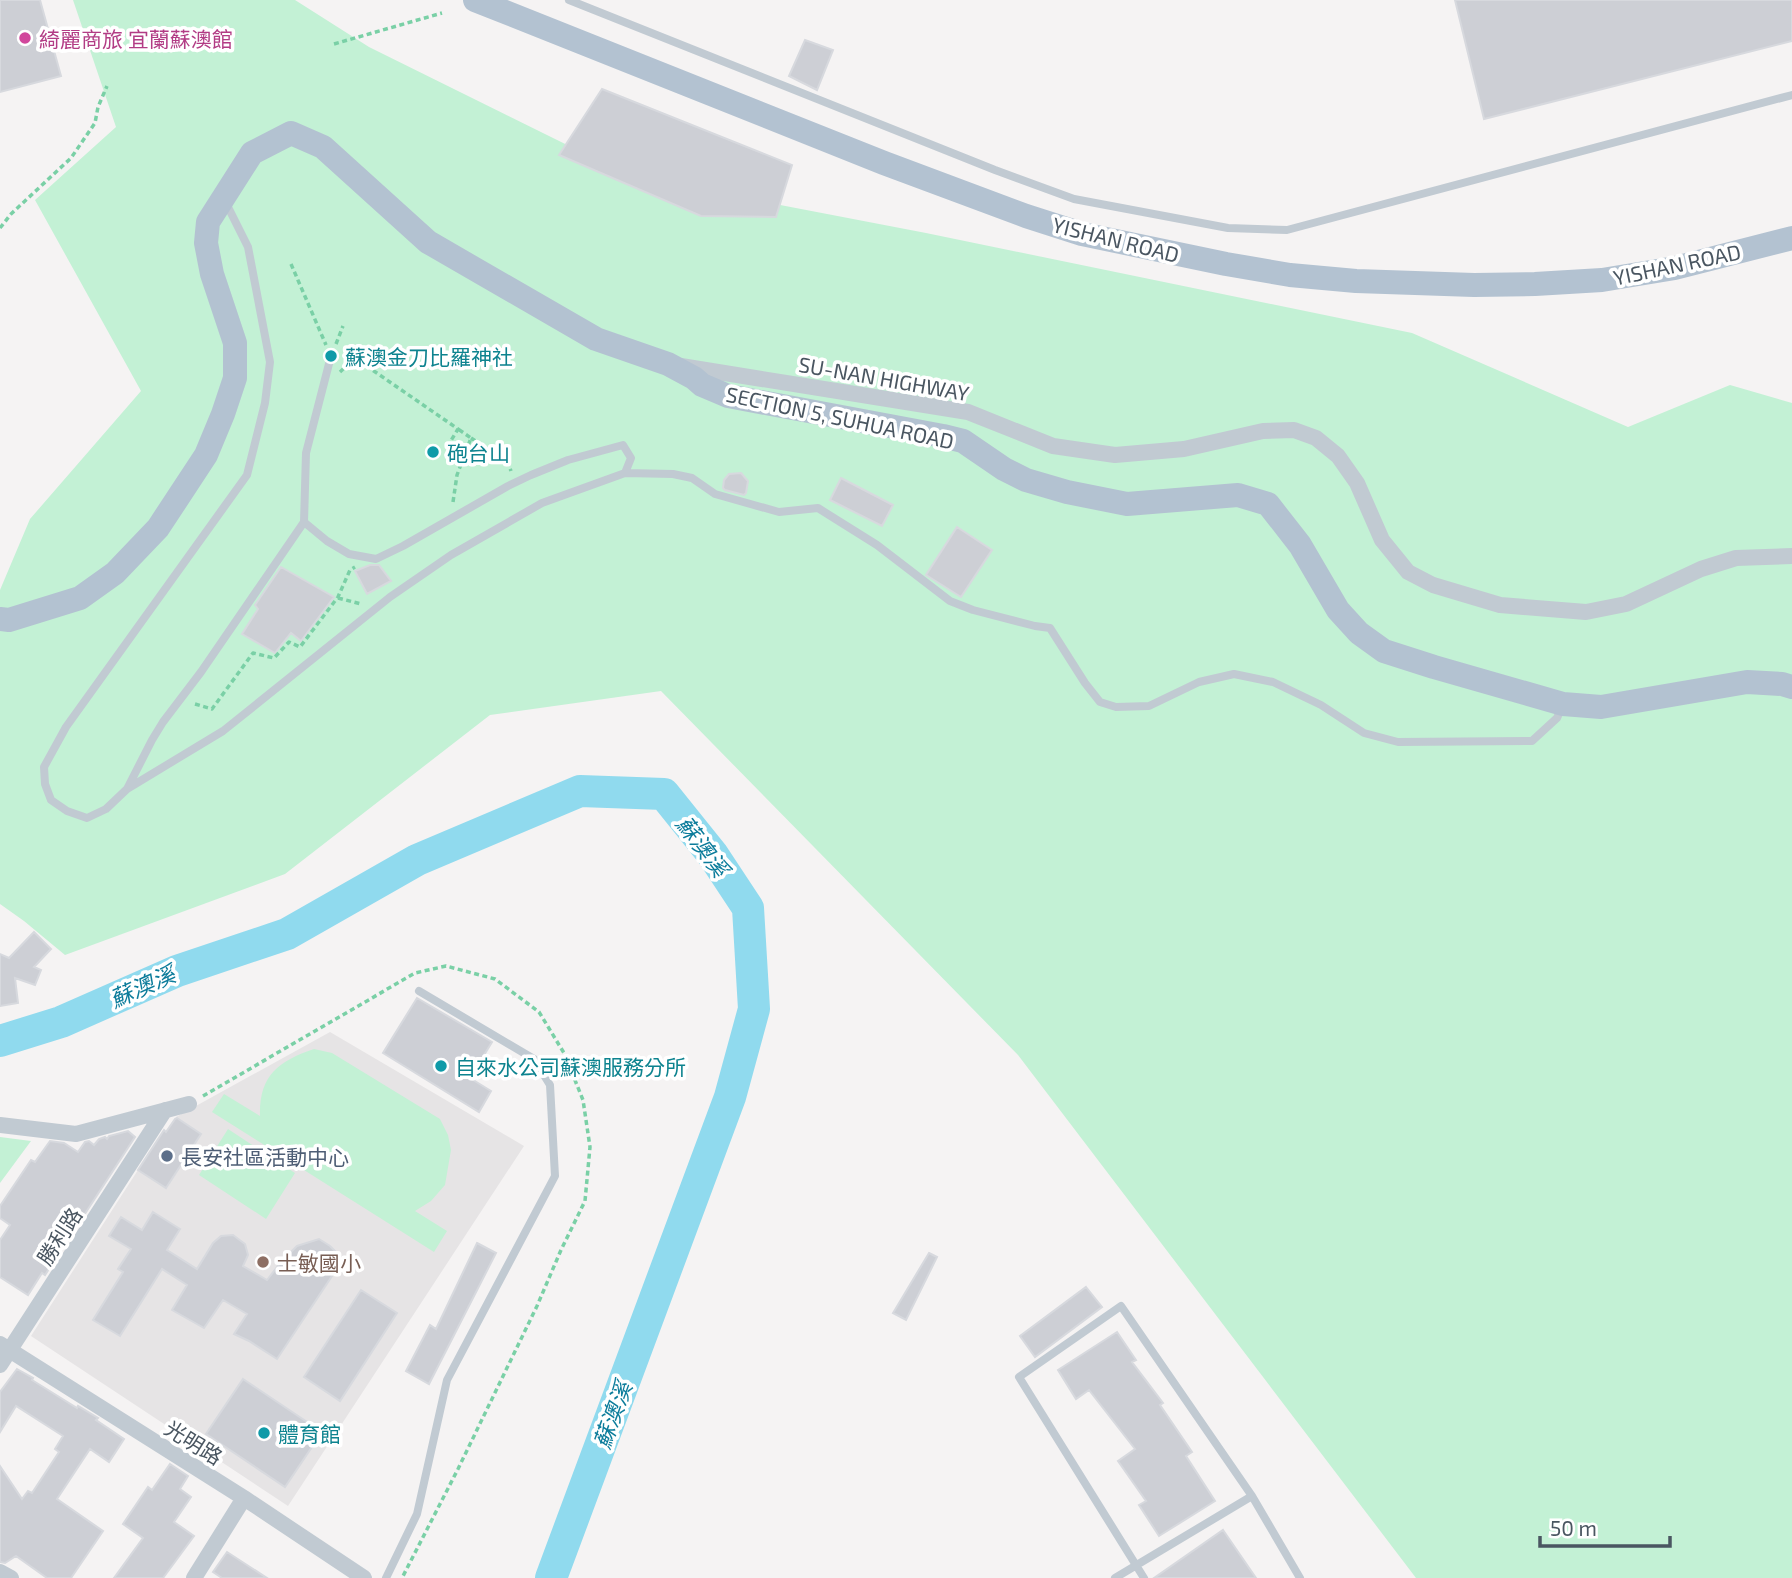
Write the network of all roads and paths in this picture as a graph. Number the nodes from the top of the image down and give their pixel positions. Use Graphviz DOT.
graph roads {
  1 [pos="475,0"];
  2 [pos="569,0"];
  3 [pos="442,13"];
  4 [pos="334,44"];
  5 [pos="107,86"];
  6 [pos="1792,95"];
  7 [pos="224,198"];
  8 [pos="0,228"];
  9 [pos="1792,238"];
  10 [pos="291,264"];
  11 [pos="343,327"];
  12 [pos="331,356"];
  13 [pos="668,364"];
  14 [pos="458,429"];
  15 [pos="471,438"];
  16 [pos="447,447"];
  17 [pos="625,473"];
  18 [pos="516,482"];
  19 [pos="450,518"];
  20 [pos="304,522"];
  21 [pos="1792,556"];
  22 [pos="370,558"];
  23 [pos="338,597"];
  24 [pos="376,608"];
  25 [pos="4,619"];
  26 [pos="1792,687"];
  27 [pos="195,704"];
  28 [pos="1563,704"];
  29 [pos="127,789"];
  30 [pos="419,991"];
  31 [pos="189,1104"];
  32 [pos="165,1110"];
  33 [pos="0,1125"];
  34 [pos="5,1347"];
  35 [pos="0,1365"];
  36 [pos="1252,1496"];
  37 [pos="244,1498"];
  38 [pos="1135,1564"];
  39 [pos="0,1572"];
  40 [pos="11,1578"];
  41 [pos="194,1578"];
  42 [pos="365,1578"];
  43 [pos="386,1578"];
  44 [pos="402,1578"];
  45 [pos="1115,1578"];
  46 [pos="1144,1578"];
  47 [pos="1300,1578"];
  1 -- 9 [label="main road, YISHAN ROAD"];
  2 -- 6 [label="lane"];
  3 -- 4 [label="path"];
  5 -- 8 [label="path"];
  7 -- 13 [label="main road, SECTION 5, SUHUA ROAD"];
  7 -- 25 [label="main road, SECTION 5, SUHUA ROAD"];
  7 -- 29 [label="lane"];
  10 -- 12 [label="path"];
  11 -- 12 [label="path"];
  12 -- 14 [label="path"];
  12 -- 20 [label="lane"];
  13 -- 21 [label="street, SU-NAN HIGHWAY"];
  13 -- 28 [label="main road, SECTION 5, SUHUA ROAD"];
  14 -- 15 [label="path"];
  14 -- 16 [label="path"];
  15 -- 18 [label="path"];
  15 -- 19 [label="path"];
  17 -- 18 [label="lane"];
  17 -- 24 [label="lane"];
  17 -- 28 [label="lane"];
  18 -- 19 [label="lane"];
  19 -- 22 [label="lane"];
  20 -- 22 [label="lane"];
  20 -- 29 [label="lane"];
  22 -- 23 [label="path"];
  23 -- 24 [label="path"];
  23 -- 27 [label="path"];
  24 -- 29 [label="lane"];
  26 -- 28 [label="main road, SECTION 5, SUHUA ROAD"];
  30 -- 43 [label="lane"];
  31 -- 32 [label="street"];
  31 -- 44 [label="path"];
  32 -- 33 [label="street"];
  32 -- 34 [label="street, 勝利路"];
  34 -- 35 [label="street, 勝利路"];
  34 -- 37 [label="street, 光明路"];
  36 -- 38 [label="lane"];
  36 -- 38 [label="lane"];
  36 -- 47 [label="lane"];
  37 -- 41 [label="street"];
  37 -- 42 [label="street, 光明路"];
  38 -- 45 [label="lane"];
  38 -- 46 [label="lane"];
  39 -- 40 [label="street"];
}
